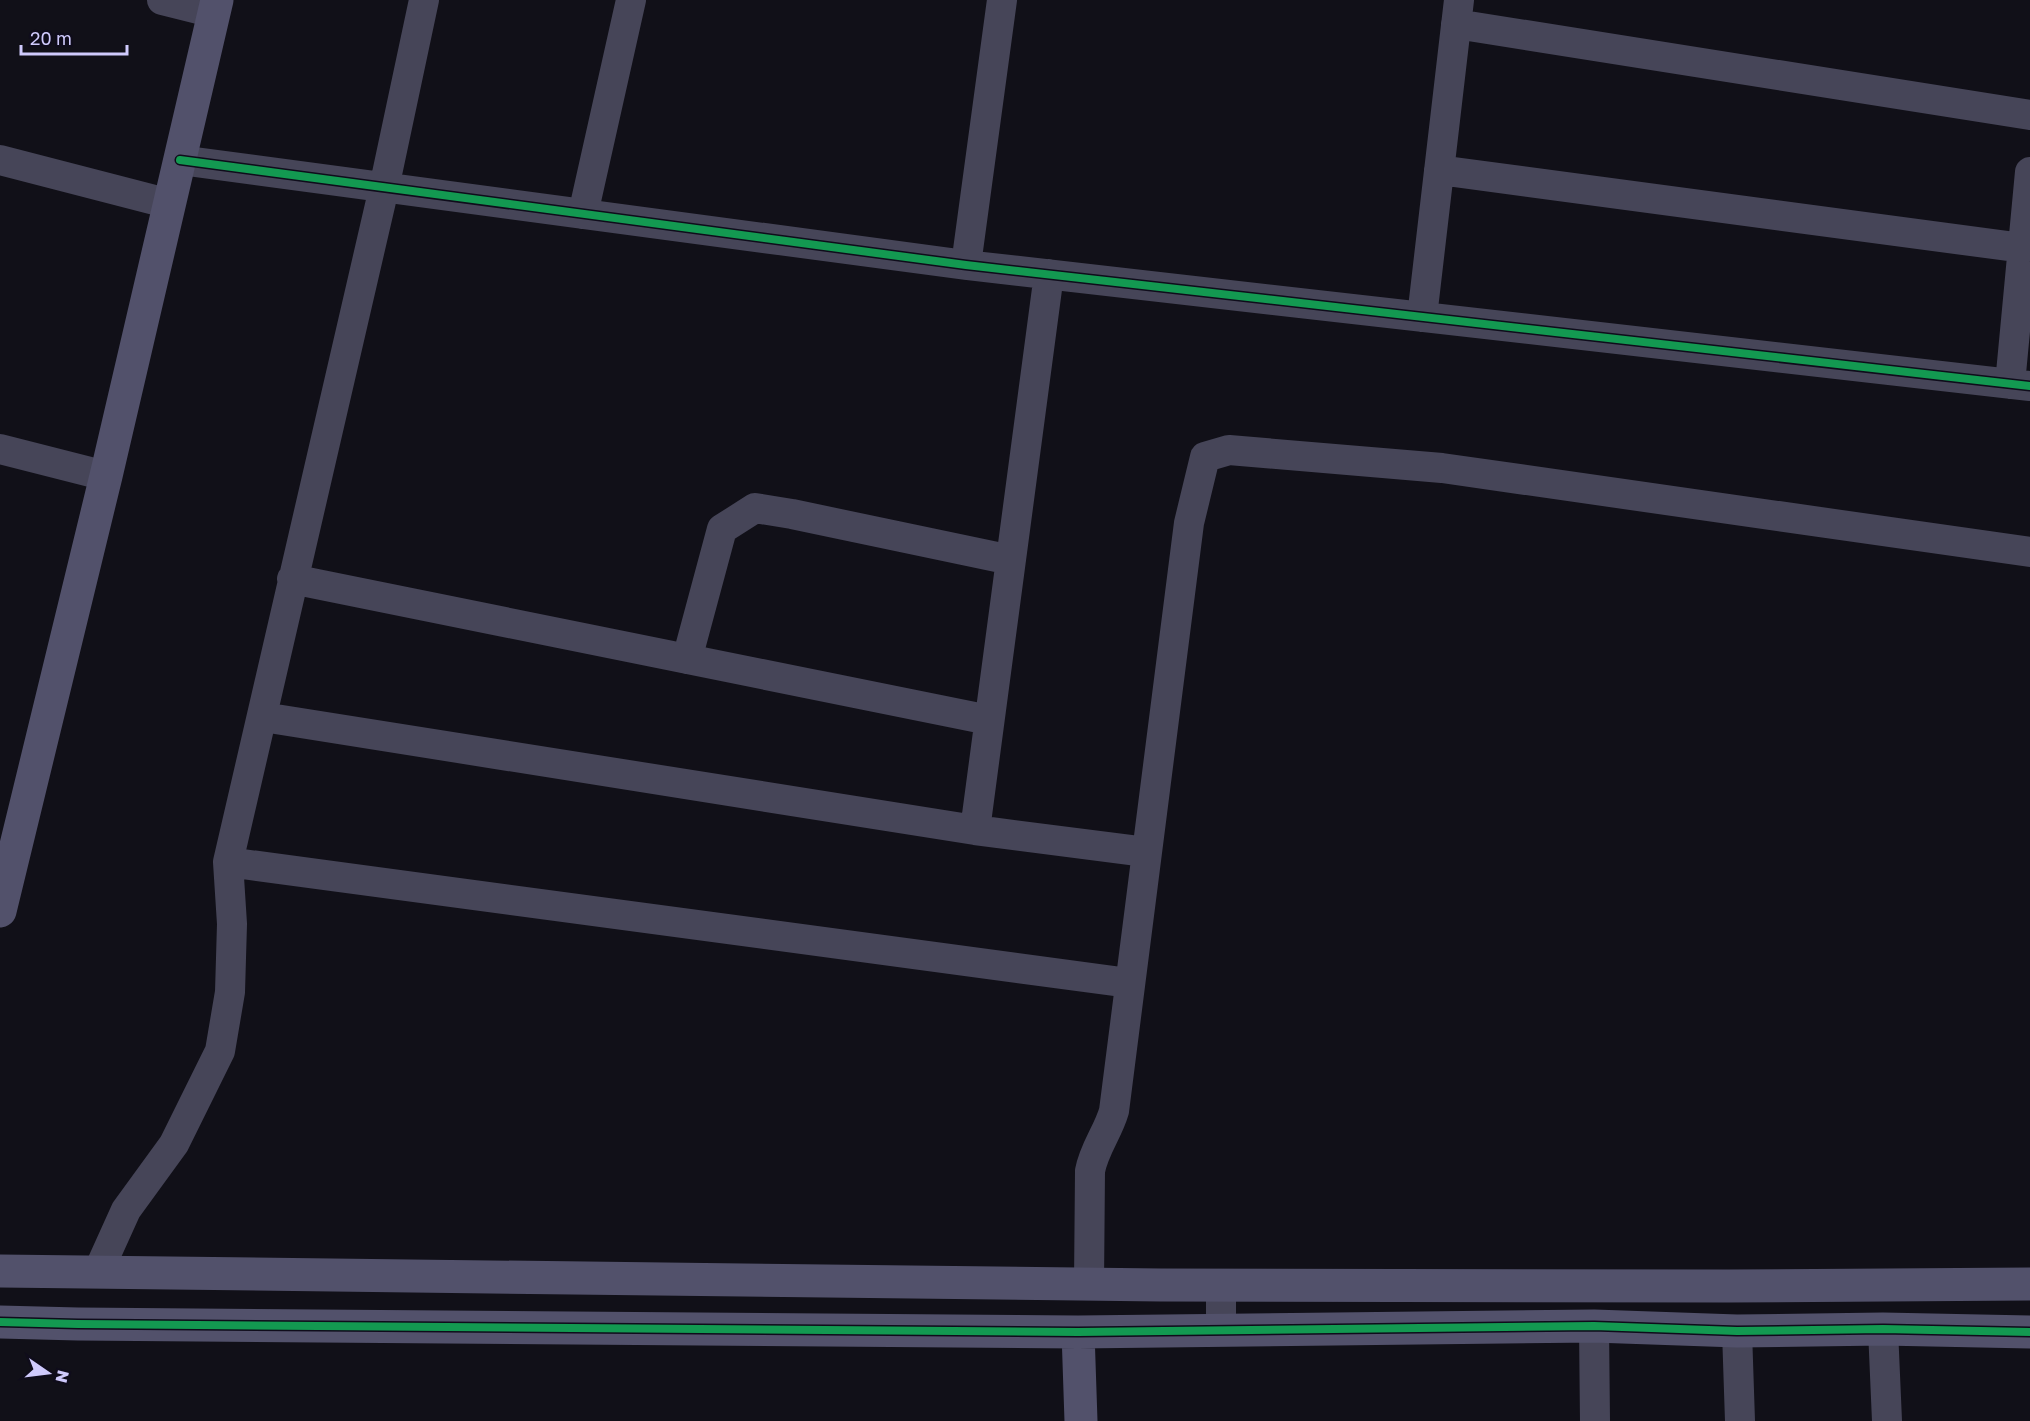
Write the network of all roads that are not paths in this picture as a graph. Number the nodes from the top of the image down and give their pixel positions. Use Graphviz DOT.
graph roads {
  1 [pos="162,0"];
  2 [pos="424,0"];
  3 [pos="631,0"];
  4 [pos="1002,0"];
  5 [pos="216,7"];
  6 [pos="1458,12"];
  7 [pos="2030,115"];
  8 [pos="0,160"];
  9 [pos="180,160"];
  10 [pos="1439,170"];
  11 [pos="2030,172"];
  12 [pos="384,188"];
  13 [pos="170,204"];
  14 [pos="583,214"];
  15 [pos="2022,248"];
  16 [pos="966,265"];
  17 [pos="1049,274"];
  18 [pos="1422,317"];
  19 [pos="2020,385"];
  20 [pos="0,449"];
  21 [pos="106,476"];
  22 [pos="2030,552"];
  23 [pos="1011,560"];
  24 [pos="292,579"];
  25 [pos="687,659"];
  26 [pos="263,717"];
  27 [pos="989,720"];
  28 [pos="975,830"];
  29 [pos="1146,852"];
  30 [pos="228,862"];
  31 [pos="0,911"];
  32 [pos="1129,983"];
  33 [pos="0,1271"];
  34 [pos="98,1272"];
  35 [pos="1089,1284"];
  36 [pos="2030,1284"];
  37 [pos="1221,1285"];
  38 [pos="0,1322"];
  39 [pos="1594,1326"];
  40 [pos="1883,1329"];
  41 [pos="1221,1331"];
  42 [pos="1737,1331"];
  43 [pos="1078,1332"];
  44 [pos="2030,1332"];
  45 [pos="1081,1421"];
  46 [pos="1595,1421"];
  47 [pos="1740,1421"];
  48 [pos="1887,1421"];
  1 -- 5 [label="street"];
  2 -- 12 [label="street"];
  3 -- 14 [label="street"];
  4 -- 16 [label="street"];
  5 -- 9 [label="street"];
  6 -- 7 [label="street"];
  6 -- 10 [label="street"];
  8 -- 13 [label="street"];
  9 -- 12 [label="street"];
  9 -- 13 [label="street"];
  10 -- 15 [label="street"];
  10 -- 18 [label="street"];
  11 -- 15 [label="street"];
  12 -- 14 [label="street"];
  12 -- 24 [label="street"];
  13 -- 21 [label="street"];
  14 -- 16 [label="street"];
  15 -- 19 [label="street"];
  16 -- 17 [label="street"];
  17 -- 18 [label="street"];
  17 -- 23 [label="street"];
  18 -- 19 [label="street"];
  20 -- 21 [label="street"];
  21 -- 31 [label="street"];
  22 -- 29 [label="street"];
  23 -- 25 [label="street"];
  23 -- 27 [label="street"];
  24 -- 25 [label="street"];
  24 -- 26 [label="street"];
  25 -- 27 [label="street"];
  26 -- 28 [label="street"];
  26 -- 30 [label="street"];
  27 -- 28 [label="street"];
  28 -- 29 [label="street"];
  29 -- 32 [label="street"];
  30 -- 32 [label="street"];
  30 -- 34 [label="street"];
  32 -- 35 [label="street"];
  33 -- 34 [label="street"];
  34 -- 35 [label="street"];
  35 -- 37 [label="street"];
  36 -- 37 [label="street"];
  37 -- 41 [label="street"];
  38 -- 43 [label="street"];
  39 -- 41 [label="street"];
  39 -- 42 [label="street"];
  39 -- 46 [label="street"];
  40 -- 42 [label="street"];
  40 -- 44 [label="street"];
  40 -- 48 [label="street"];
  41 -- 43 [label="street"];
  42 -- 47 [label="street"];
  43 -- 45 [label="street"];
}
